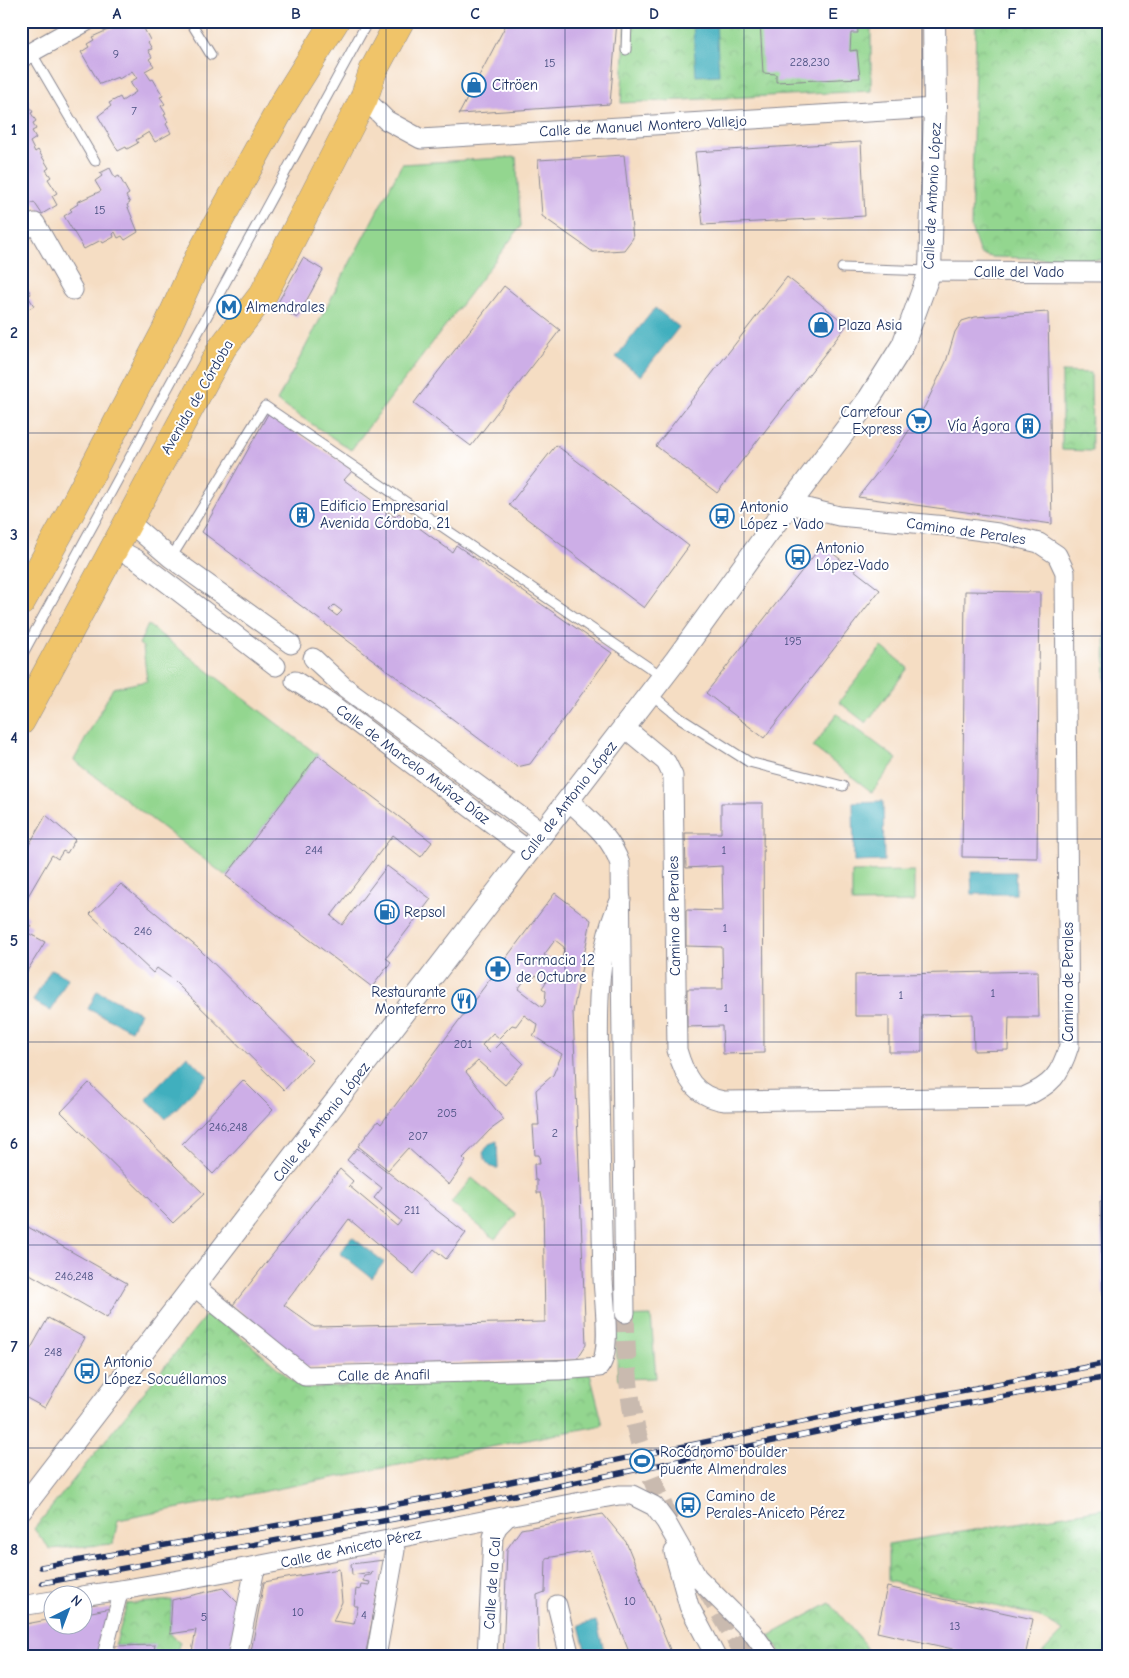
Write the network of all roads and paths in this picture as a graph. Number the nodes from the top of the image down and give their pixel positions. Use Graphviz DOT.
graph roads {
  1 [pos="87,21"];
  2 [pos="190,21"];
  3 [pos="336,21"];
  4 [pos="368,21"];
  5 [pos="400,21"];
  6 [pos="627,21"];
  7 [pos="934,21"];
  8 [pos="626,50"];
  9 [pos="26,55"];
  10 [pos="211,55"];
  11 [pos="364,98"];
  12 [pos="936,108"];
  13 [pos="95,161"];
  14 [pos="21,231"];
  15 [pos="842,268"];
  16 [pos="930,271"];
  17 [pos="1108,272"];
  18 [pos="74,290"];
  19 [pos="790,504"];
  20 [pos="128,521"];
  21 [pos="113,547"];
  22 [pos="171,558"];
  23 [pos="21,602"];
  24 [pos="291,644"];
  25 [pos="21,657"];
  26 [pos="313,658"];
  27 [pos="276,666"];
  28 [pos="295,681"];
  29 [pos="657,686"];
  30 [pos="21,721"];
  31 [pos="625,728"];
  32 [pos="842,786"];
  33 [pos="568,800"];
  34 [pos="542,833"];
  35 [pos="529,851"];
  36 [pos="621,899"];
  37 [pos="194,1286"];
  38 [pos="625,1313"];
  39 [pos="21,1510"];
  40 [pos="510,1515"];
  41 [pos="674,1538"];
  42 [pos="391,1540"];
  43 [pos="255,1568"];
  44 [pos="121,1591"];
  45 [pos="92,1595"];
  46 [pos="42,1602"];
  47 [pos="24,1604"];
  48 [pos="557,1605"];
  49 [pos="104,1657"];
  50 [pos="237,1657"];
  51 [pos="376,1657"];
  52 [pos="487,1657"];
  53 [pos="570,1657"];
  54 [pos="716,1657"];
  55 [pos="770,1657"];
  1 -- 9 [label="street"];
  2 -- 10 [label="lane"];
  3 -- 23 [label="main road"];
  4 -- 25 [label="lane, Avenida de Córdoba"];
  5 -- 11 [label="main road, Avenida de Córdoba"];
  6 -- 8 [label="lane"];
  7 -- 12 [label="street, Calle de Antonio López"];
  9 -- 13 [label="lane"];
  11 -- 12 [label="street, Calle de Manuel Montero Vallejo"];
  11 -- 20 [label="main road, Avenida de Córdoba"];
  12 -- 16 [label="street, Calle de Antonio López"];
  14 -- 18 [label="street"];
  15 -- 16 [label="lane"];
  16 -- 17 [label="street, Calle del Vado"];
  16 -- 19 [label="street, Calle de Antonio López"];
  19 -- 29 [label="street, Calle de Antonio López"];
  19 -- 31 [label="street, Camino de Perales"];
  20 -- 21 [label="main road, Avenida de Córdoba"];
  20 -- 22 [label="street, Calle de Marcelo Muñoz Díaz"];
  21 -- 27 [label="street, Calle de Marcelo Muñoz Díaz"];
  21 -- 30 [label="main road, Avenida de Córdoba"];
  22 -- 24 [label="street, Calle de Marcelo Muñoz Díaz"];
  22 -- 29 [label="lane"];
  24 -- 26 [label="street, Calle de Marcelo Muñoz Díaz"];
  24 -- 27 [label="street"];
  26 -- 28 [label="street"];
  26 -- 34 [label="street, Calle de Marcelo Muñoz Díaz"];
  27 -- 28 [label="street, Calle de Marcelo Muñoz Díaz"];
  28 -- 35 [label="street, Calle de Marcelo Muñoz Díaz"];
  29 -- 31 [label="street, Calle de Antonio López"];
  29 -- 32 [label="lane"];
  31 -- 33 [label="street, Calle de Antonio López"];
  33 -- 34 [label="street, Calle de Antonio López"];
  33 -- 36 [label="street"];
  34 -- 35 [label="street, Calle de Antonio López"];
  35 -- 37 [label="street, Calle de Antonio López"];
  36 -- 37 [label="street, Calle de Anafil"];
  36 -- 38 [label="street"];
  37 -- 39 [label="street, Calle de Antonio López"];
  40 -- 41 [label="street, Calle de Aniceto Pérez"];
  40 -- 42 [label="street, Calle de Aniceto Pérez"];
  40 -- 52 [label="street, Calle de la Cal"];
  41 -- 54 [label="street"];
  41 -- 55 [label="street"];
  42 -- 43 [label="street, Calle de Aniceto Pérez"];
  42 -- 51 [label="street"];
  43 -- 44 [label="street, Calle de Aniceto Pérez"];
  43 -- 50 [label="street"];
  44 -- 45 [label="street, Calle de Aniceto Pérez"];
  44 -- 49 [label="street"];
  46 -- 47 [label="street"];
  48 -- 53 [label="street"];
}
